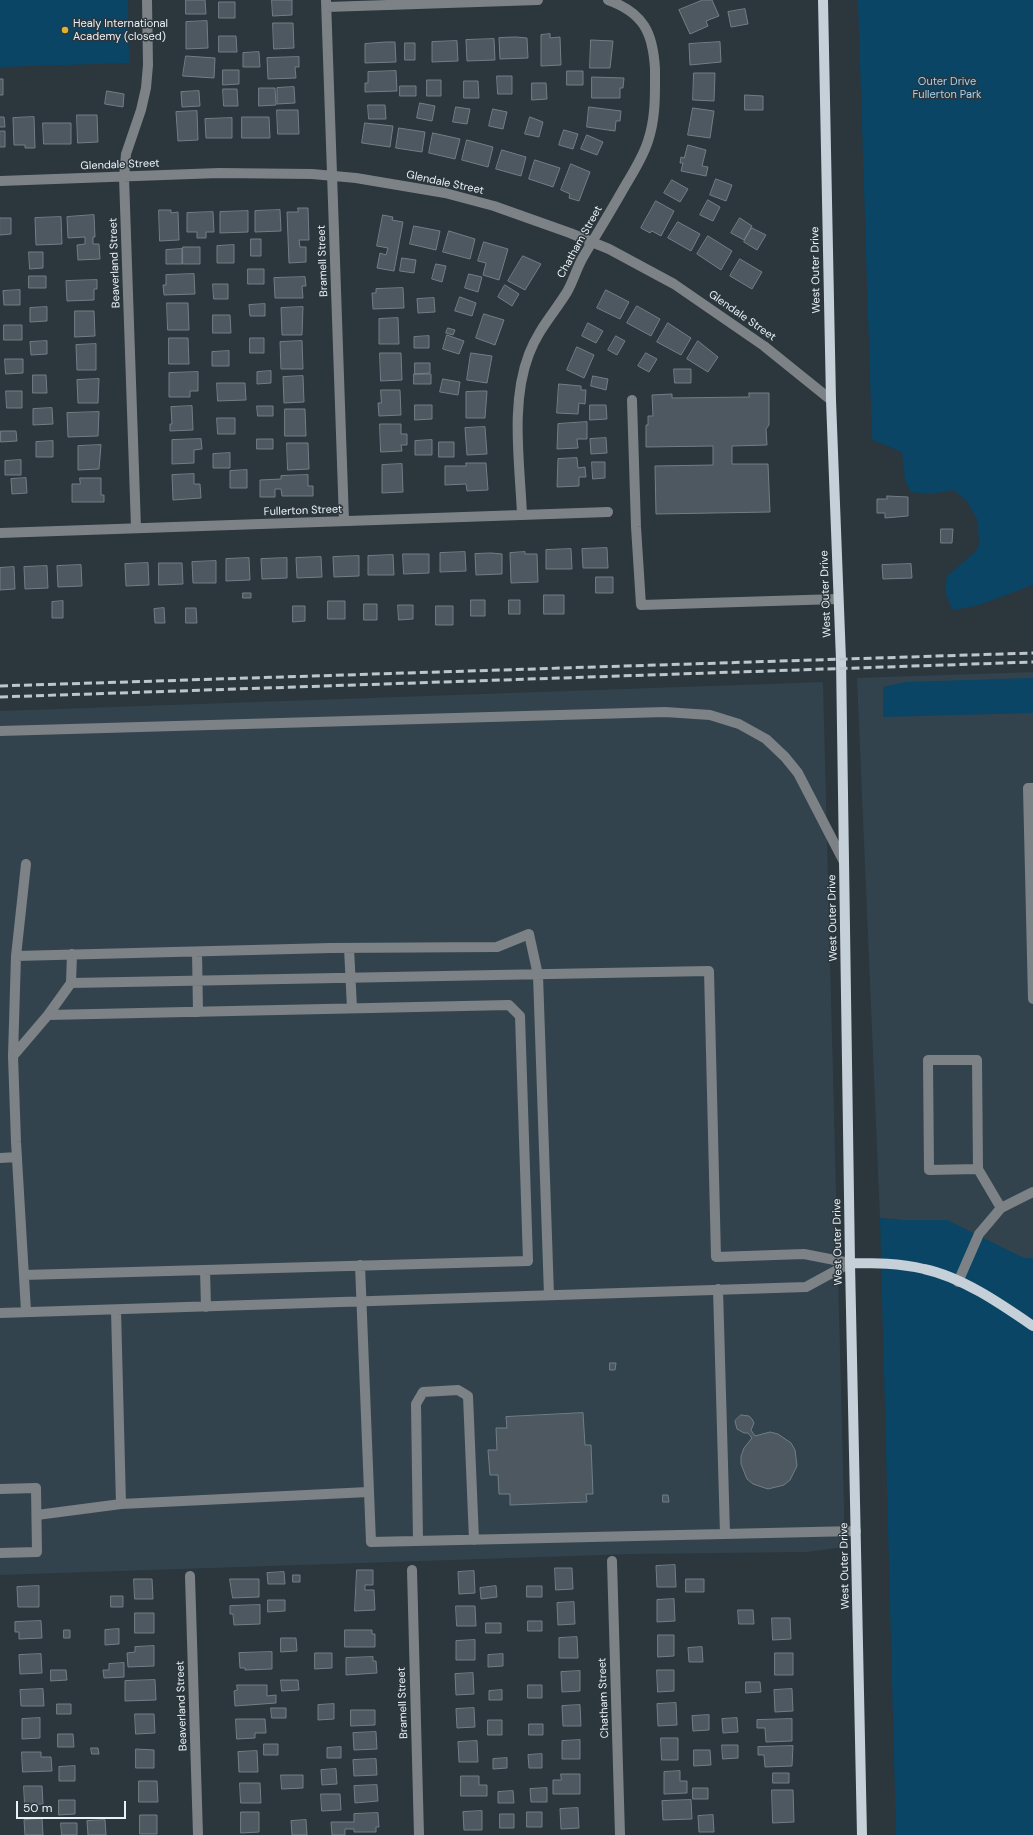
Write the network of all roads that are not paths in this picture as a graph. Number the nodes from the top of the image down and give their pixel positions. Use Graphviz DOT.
graph roads {
  1 [pos="147,0"];
  2 [pos="538,0"];
  3 [pos="608,0"];
  4 [pos="823,0"];
  5 [pos="327,4"];
  6 [pos="333,176"];
  7 [pos="124,177"];
  8 [pos="0,181"];
  9 [pos="592,242"];
  10 [pos="632,400"];
  11 [pos="831,400"];
  12 [pos="608,512"];
  13 [pos="522,515"];
  14 [pos="344,521"];
  15 [pos="136,528"];
  16 [pos="0,533"];
  17 [pos="838,599"];
  18 [pos="0,731"];
  19 [pos="1033,788"];
  20 [pos="844,862"];
  21 [pos="26,864"];
  22 [pos="348,948"];
  23 [pos="197,952"];
  24 [pos="72,954"];
  25 [pos="16,956"];
  26 [pos="538,975"];
  27 [pos="349,978"];
  28 [pos="197,981"];
  29 [pos="71,983"];
  30 [pos="1033,999"];
  31 [pos="352,1008"];
  32 [pos="198,1012"];
  33 [pos="48,1015"];
  34 [pos="13,1056"];
  35 [pos="17,1157"];
  36 [pos="0,1158"];
  37 [pos="978,1169"];
  38 [pos="1033,1192"];
  39 [pos="1001,1208"];
  40 [pos="850,1264"];
  41 [pos="360,1265"];
  42 [pos="205,1270"];
  43 [pos="24,1274"];
  44 [pos="958,1282"];
  45 [pos="718,1290"];
  46 [pos="549,1295"];
  47 [pos="362,1302"];
  48 [pos="206,1307"];
  49 [pos="116,1310"];
  50 [pos="26,1311"];
  51 [pos="0,1313"];
  52 [pos="1033,1326"];
  53 [pos="0,1489"];
  54 [pos="368,1492"];
  55 [pos="121,1504"];
  56 [pos="37,1515"];
  57 [pos="856,1531"];
  58 [pos="725,1534"];
  59 [pos="474,1540"];
  60 [pos="418,1541"];
  61 [pos="0,1553"];
  62 [pos="612,1561"];
  63 [pos="412,1570"];
  64 [pos="190,1576"];
  65 [pos="198,1835"];
  66 [pos="419,1835"];
  67 [pos="620,1835"];
  68 [pos="862,1835"];
  1 -- 7 [label="street, Beaverland Street"];
  2 -- 5 [label="street"];
  3 -- 9 [label="street, Chatham Street"];
  4 -- 11 [label="main road, West Outer Drive"];
  5 -- 6 [label="street, Bramell Street"];
  6 -- 7 [label="street, Glendale Street"];
  6 -- 9 [label="street, Glendale Street"];
  6 -- 14 [label="street, Bramell Street"];
  7 -- 8 [label="street, Glendale Street"];
  7 -- 15 [label="street, Beaverland Street"];
  9 -- 11 [label="street, Glendale Street"];
  9 -- 13 [label="street, Chatham Street"];
  10 -- 17 [label="street"];
  11 -- 17 [label="main road, West Outer Drive"];
  12 -- 13 [label="street, Fullerton Street"];
  13 -- 14 [label="street, Fullerton Street"];
  14 -- 15 [label="street, Fullerton Street"];
  15 -- 16 [label="street, Fullerton Street"];
  17 -- 20 [label="main road, West Outer Drive"];
  18 -- 20 [label="street"];
  19 -- 30 [label="street"];
  20 -- 40 [label="main road, West Outer Drive"];
  21 -- 25 [label="street"];
  22 -- 23 [label="street"];
  22 -- 26 [label="street"];
  22 -- 27 [label="street"];
  23 -- 24 [label="street"];
  23 -- 28 [label="street"];
  24 -- 25 [label="street"];
  24 -- 29 [label="street"];
  25 -- 34 [label="street"];
  26 -- 27 [label="street"];
  26 -- 40 [label="street"];
  26 -- 46 [label="street"];
  27 -- 28 [label="street"];
  27 -- 31 [label="street"];
  28 -- 29 [label="street"];
  28 -- 32 [label="street"];
  29 -- 33 [label="street"];
  31 -- 32 [label="street"];
  31 -- 41 [label="street"];
  32 -- 33 [label="street"];
  33 -- 34 [label="street"];
  34 -- 35 [label="street"];
  35 -- 36 [label="street"];
  35 -- 43 [label="street"];
  37 -- 37 [label="street"];
  37 -- 39 [label="street"];
  38 -- 39 [label="street"];
  39 -- 44 [label="street"];
  40 -- 44 [label="main road"];
  40 -- 45 [label="street"];
  40 -- 57 [label="main road, West Outer Drive"];
  41 -- 42 [label="street"];
  41 -- 47 [label="street"];
  42 -- 43 [label="street"];
  42 -- 48 [label="street"];
  43 -- 50 [label="street"];
  44 -- 52 [label="main road"];
  45 -- 46 [label="street"];
  45 -- 58 [label="street"];
  46 -- 47 [label="street"];
  47 -- 48 [label="street"];
  47 -- 54 [label="street"];
  48 -- 49 [label="street"];
  49 -- 50 [label="street"];
  49 -- 55 [label="street"];
  50 -- 51 [label="street"];
  53 -- 56 [label="street"];
  54 -- 55 [label="street"];
  54 -- 60 [label="street"];
  55 -- 56 [label="street"];
  56 -- 61 [label="street"];
  57 -- 58 [label="street"];
  57 -- 68 [label="main road, West Outer Drive"];
  58 -- 59 [label="street"];
  59 -- 60 [label="street"];
  59 -- 60 [label="street"];
  62 -- 67 [label="street, Chatham Street"];
  63 -- 66 [label="street, Bramell Street"];
  64 -- 65 [label="street, Beaverland Street"];
}
